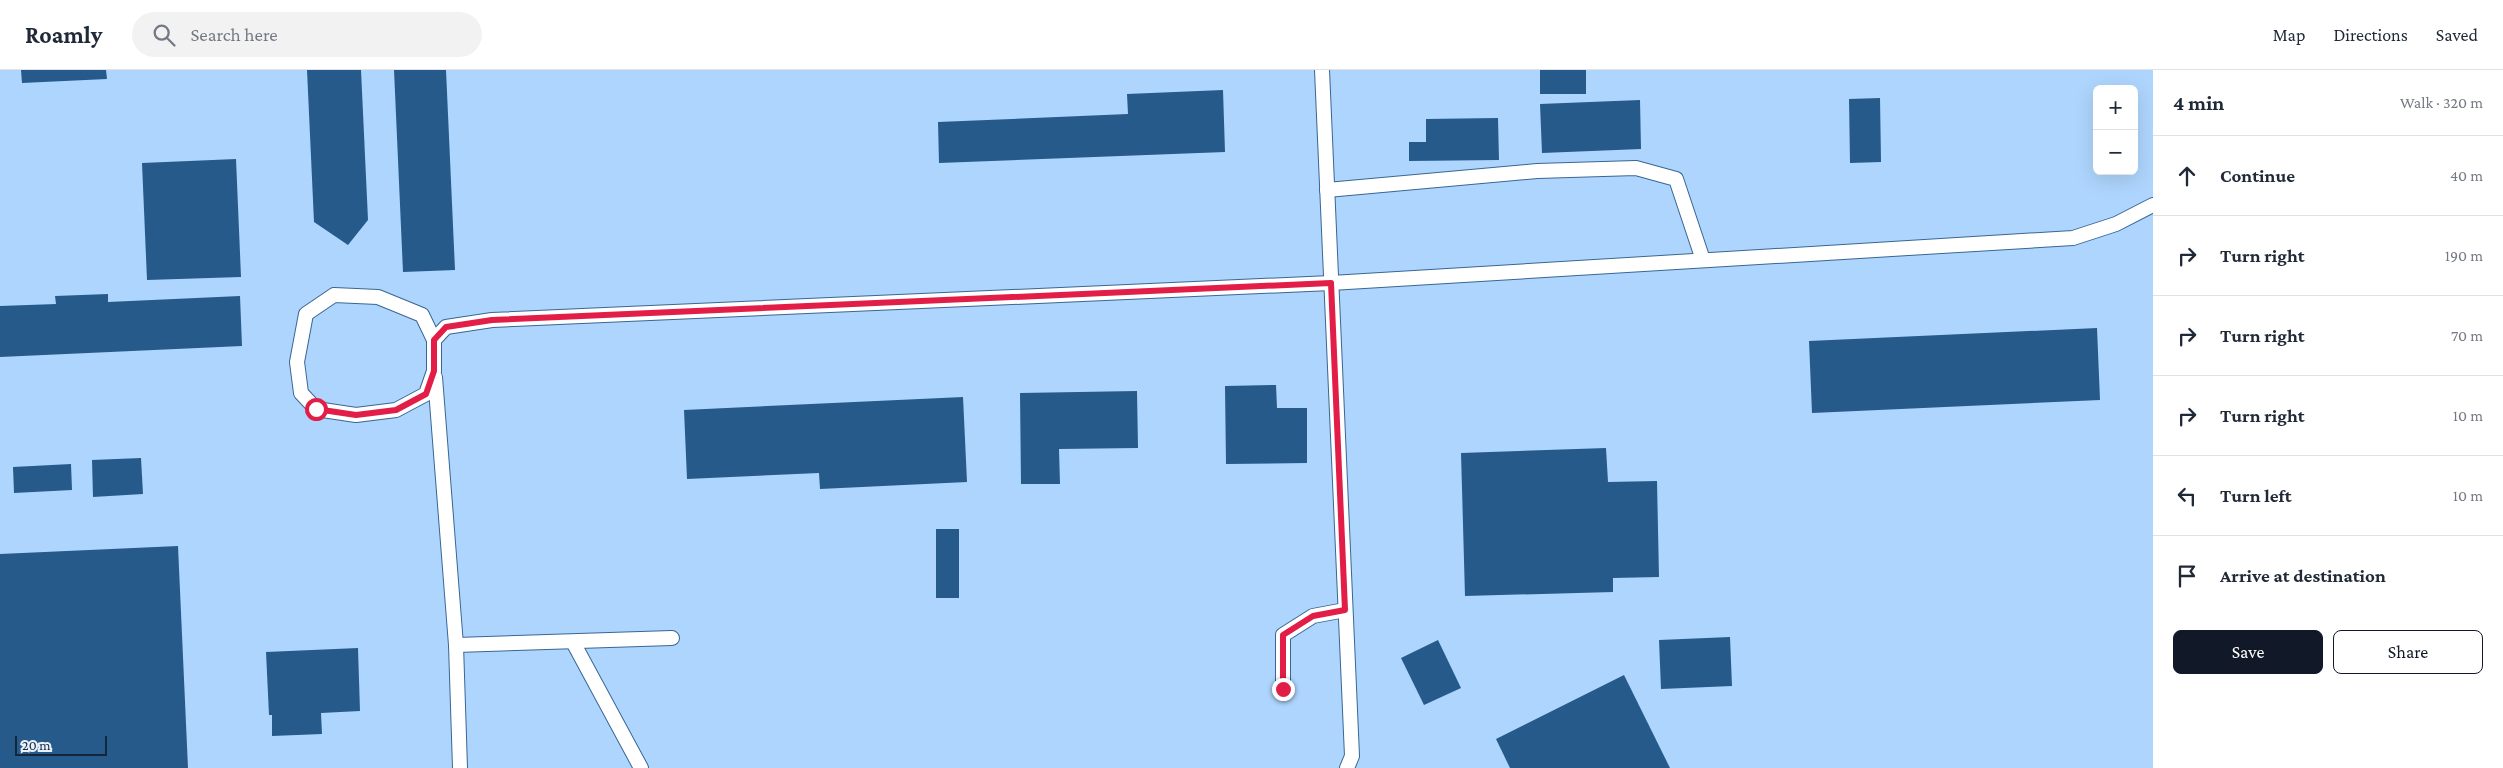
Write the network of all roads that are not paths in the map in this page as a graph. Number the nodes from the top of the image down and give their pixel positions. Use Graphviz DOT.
graph roads {
  1 [pos="1322,70"];
  2 [pos="1327,190"];
  3 [pos="2153,205"];
  4 [pos="1703,260"];
  5 [pos="1331,283"];
  6 [pos="434,340"];
  7 [pos="434,371"];
  8 [pos="1345,610"];
  9 [pos="672,638"];
  10 [pos="573,642"];
  11 [pos="456,645"];
  12 [pos="1283,689"];
  13 [pos="460,768"];
  14 [pos="641,768"];
  15 [pos="1348,768"];
  1 -- 2 [label="lane"];
  2 -- 4 [label="lane"];
  2 -- 5 [label="lane"];
  3 -- 4 [label="lane"];
  4 -- 5 [label="lane"];
  5 -- 6 [label="lane"];
  5 -- 8 [label="lane"];
  6 -- 7 [label="lane"];
  6 -- 7 [label="lane"];
  7 -- 11 [label="lane"];
  8 -- 12 [label="lane"];
  8 -- 15 [label="lane"];
  9 -- 10 [label="lane"];
  10 -- 11 [label="lane"];
  10 -- 14 [label="lane"];
  11 -- 13 [label="lane"];
}
